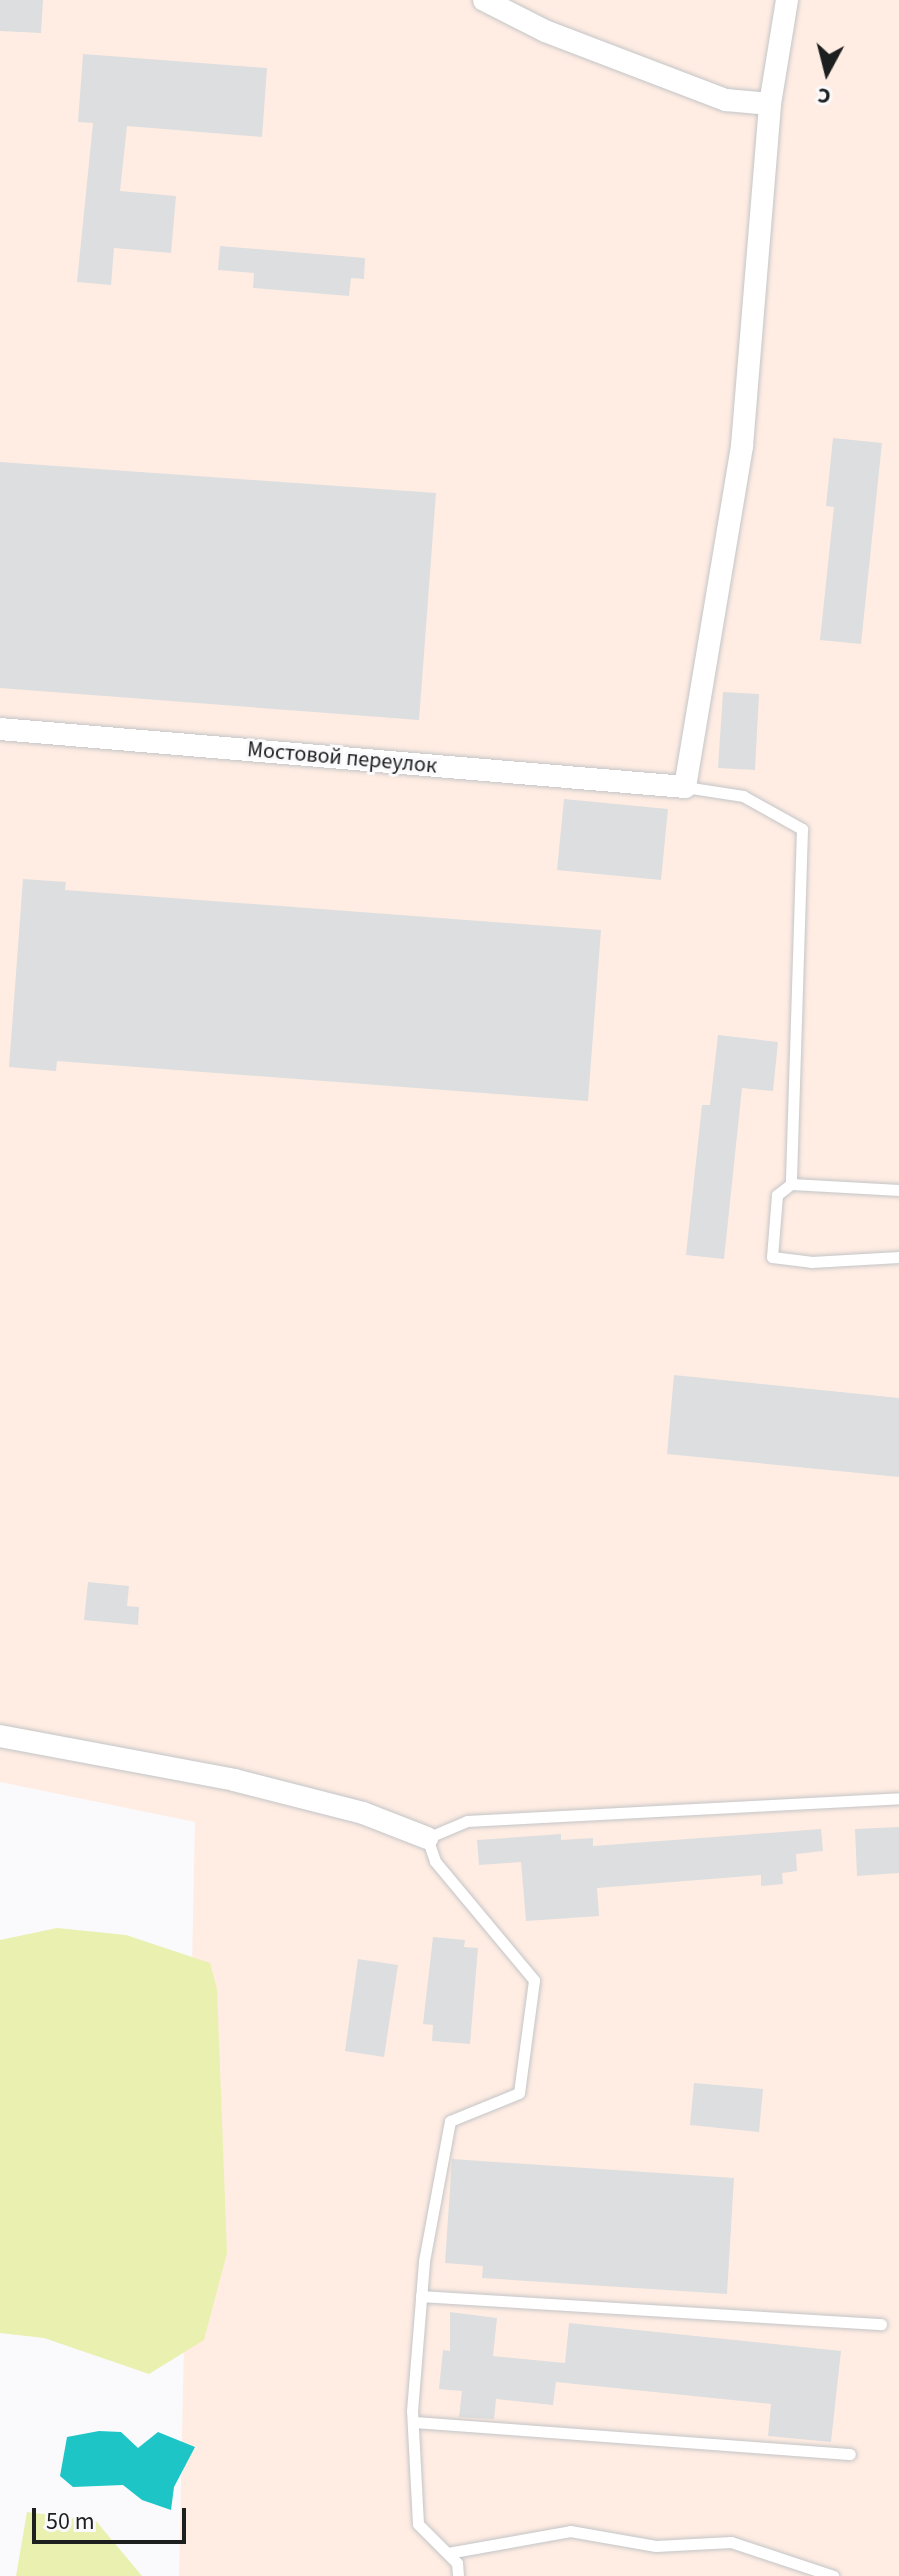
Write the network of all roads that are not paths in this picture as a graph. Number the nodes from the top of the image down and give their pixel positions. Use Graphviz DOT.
graph roads {
  1 [pos="484,0"];
  2 [pos="787,0"];
  3 [pos="770,104"];
  4 [pos="0,729"];
  5 [pos="685,787"];
  6 [pos="791,1184"];
  7 [pos="899,1190"];
  8 [pos="899,1257"];
  9 [pos="0,1736"];
  10 [pos="899,1798"];
  11 [pos="427,1838"];
  12 [pos="421,2296"];
  13 [pos="881,2324"];
  14 [pos="413,2422"];
  15 [pos="850,2454"];
  16 [pos="448,2553"];
  17 [pos="458,2576"];
  18 [pos="833,2576"];
  1 -- 3 [label="street"];
  2 -- 3 [label="street"];
  3 -- 5 [label="street"];
  4 -- 5 [label="street, Мостовой переулок"];
  5 -- 6 [label="lane"];
  6 -- 7 [label="lane"];
  6 -- 8 [label="lane"];
  9 -- 11 [label="street"];
  10 -- 11 [label="lane"];
  11 -- 12 [label="lane"];
  12 -- 13 [label="lane"];
  12 -- 14 [label="lane"];
  14 -- 15 [label="lane"];
  14 -- 16 [label="lane"];
  16 -- 17 [label="lane"];
  16 -- 18 [label="lane"];
}
